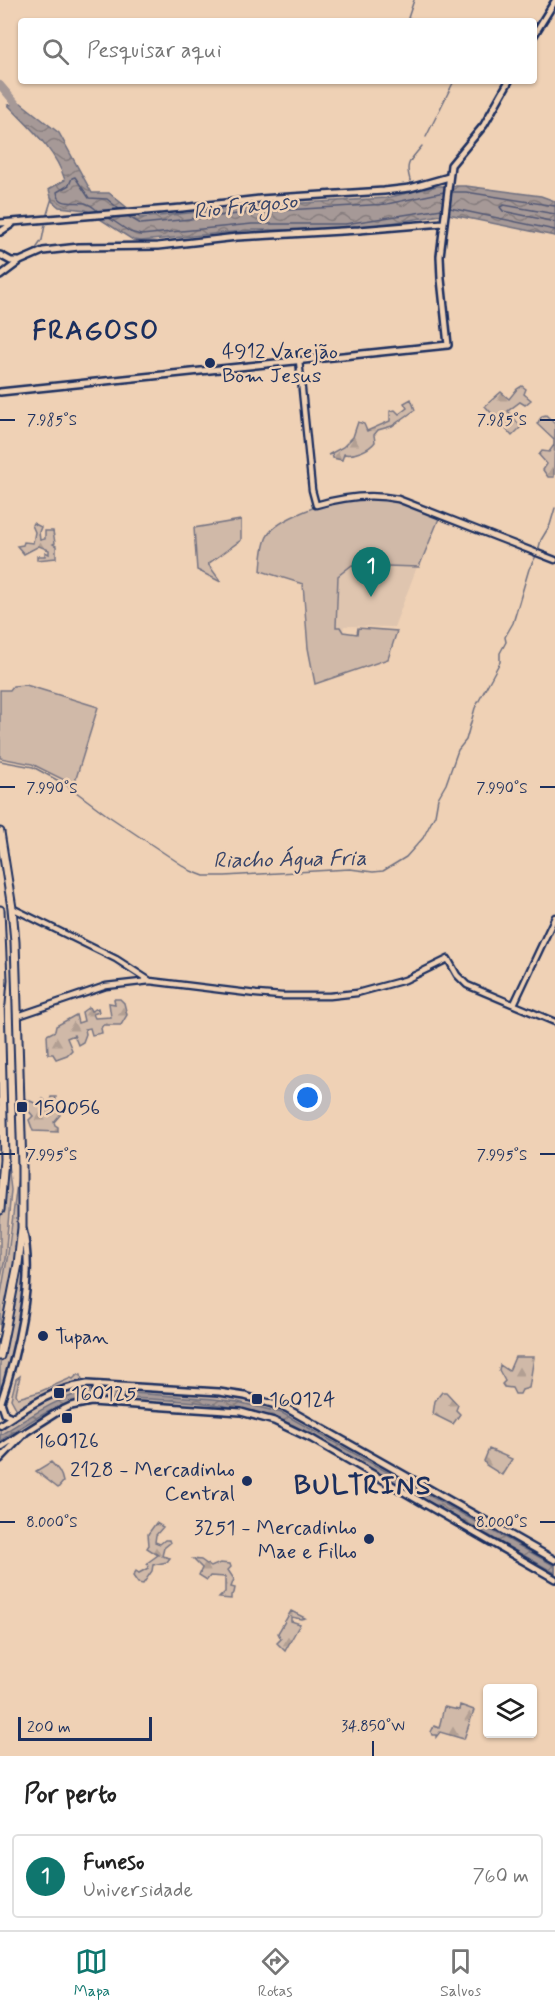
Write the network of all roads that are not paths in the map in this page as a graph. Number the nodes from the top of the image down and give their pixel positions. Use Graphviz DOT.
graph roads {
  1 [pos="555,1"];
  2 [pos="537,30"];
  3 [pos="507,84"];
  4 [pos="449,179"];
  5 [pos="444,220"];
  6 [pos="14,223"];
  7 [pos="0,224"];
  8 [pos="0,232"];
  9 [pos="0,255"];
  10 [pos="20,261"];
  11 [pos="0,276"];
  12 [pos="299,360"];
  13 [pos="0,392"];
  14 [pos="555,560"];
  15 [pos="0,832"];
  16 [pos="12,908"];
  17 [pos="0,910"];
  18 [pos="555,917"];
  19 [pos="150,981"];
  20 [pos="1,1004"];
  21 [pos="514,1004"];
  22 [pos="17,1017"];
  23 [pos="555,1022"];
  24 [pos="0,1210"];
  25 [pos="22,1228"];
  26 [pos="0,1354"];
  27 [pos="97,1390"];
  28 [pos="122,1395"];
  29 [pos="97,1402"];
  30 [pos="1,1403"];
  31 [pos="13,1416"];
  32 [pos="0,1425"];
  33 [pos="26,1432"];
  34 [pos="0,1448"];
  35 [pos="0,1459"];
  36 [pos="555,1560"];
  37 [pos="555,1579"];
  1 -- 2 [label="main road"];
  3 -- 4 [label="main road"];
  4 -- 5 [label="main road"];
  4 -- 6 [label="main road"];
  5 -- 10 [label="main road"];
  5 -- 12 [label="main road"];
  6 -- 7 [label="main road"];
  6 -- 8 [label="main road"];
  9 -- 10 [label="main road"];
  10 -- 11 [label="main road"];
  12 -- 13 [label="main road"];
  12 -- 14 [label="street"];
  15 -- 16 [label="highway"];
  16 -- 19 [label="street"];
  16 -- 22 [label="highway"];
  17 -- 20 [label="highway"];
  18 -- 21 [label="street"];
  19 -- 21 [label="street"];
  19 -- 22 [label="street"];
  20 -- 24 [label="highway"];
  21 -- 23 [label="street"];
  22 -- 25 [label="highway"];
  25 -- 26 [label="highway"];
  25 -- 30 [label="main road"];
  27 -- 28 [label="main road"];
  27 -- 29 [label="main road"];
  27 -- 31 [label="main road"];
  28 -- 29 [label="main road"];
  28 -- 36 [label="main road"];
  28 -- 37 [label="main road"];
  29 -- 33 [label="main road"];
  30 -- 31 [label="main road"];
  31 -- 32 [label="main road"];
  33 -- 34 [label="main road"];
  33 -- 35 [label="main road"];
}
